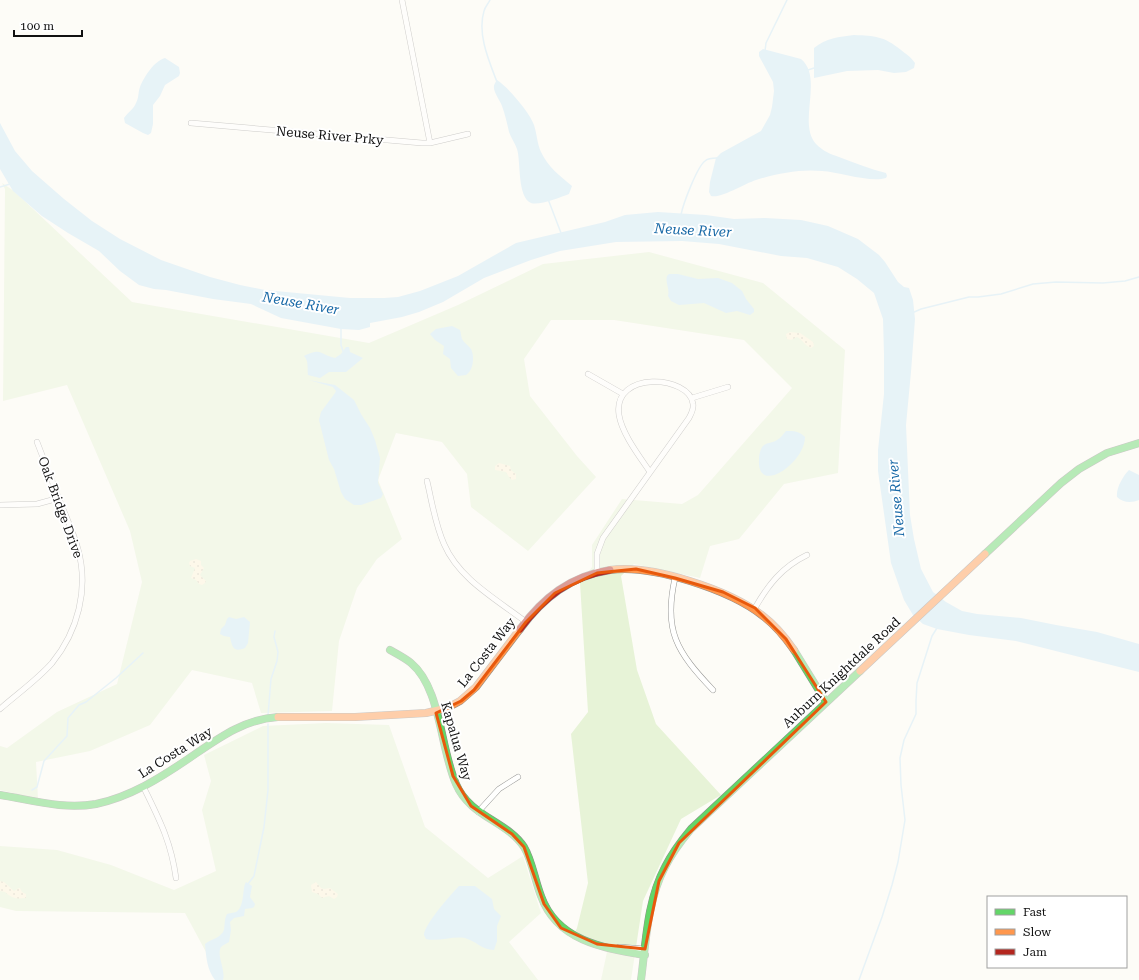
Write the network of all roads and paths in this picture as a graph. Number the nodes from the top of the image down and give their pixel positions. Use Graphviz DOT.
graph roads {
  1 [pos="402,0"];
  2 [pos="191,123"];
  3 [pos="468,134"];
  4 [pos="430,143"];
  5 [pos="588,374"];
  6 [pos="728,387"];
  7 [pos="623,394"];
  8 [pos="692,398"];
  9 [pos="37,442"];
  10 [pos="1139,443"];
  11 [pos="650,472"];
  12 [pos="427,481"];
  13 [pos="59,498"];
  14 [pos="0,505"];
  15 [pos="807,555"];
  16 [pos="597,573"];
  17 [pos="675,578"];
  18 [pos="754,608"];
  19 [pos="526,622"];
  20 [pos="390,650"];
  21 [pos="713,690"];
  22 [pos="826,702"];
  23 [pos="0,709"];
  24 [pos="436,713"];
  25 [pos="518,777"];
  26 [pos="143,786"];
  27 [pos="0,794"];
  28 [pos="478,812"];
  29 [pos="176,878"];
  30 [pos="645,952"];
  31 [pos="641,980"];
  1 -- 4 [label="street"];
  2 -- 4 [label="street, Neuse River Prky"];
  3 -- 4 [label="street, Neuse River Prky"];
  5 -- 7 [label="street"];
  6 -- 8 [label="street"];
  7 -- 8 [label="street"];
  7 -- 11 [label="street"];
  8 -- 11 [label="street"];
  9 -- 13 [label="street, Oak Bridge Drive"];
  10 -- 22 [label="street, Auburn Knightdale Road"];
  11 -- 16 [label="street"];
  12 -- 19 [label="street"];
  13 -- 14 [label="street"];
  13 -- 23 [label="street, Oak Bridge Drive"];
  15 -- 18 [label="street"];
  16 -- 17 [label="street, La Costa Way"];
  16 -- 19 [label="street, La Costa Way"];
  17 -- 18 [label="street, La Costa Way"];
  17 -- 21 [label="street"];
  18 -- 22 [label="street, La Costa Way"];
  19 -- 24 [label="street, La Costa Way"];
  20 -- 24 [label="street, Kapalua Way"];
  22 -- 30 [label="street, Auburn Knightdale Road"];
  24 -- 26 [label="street, La Costa Way"];
  24 -- 28 [label="street, Kapalua Way"];
  25 -- 28 [label="street"];
  26 -- 27 [label="street, La Costa Way"];
  26 -- 29 [label="street"];
  28 -- 30 [label="street, Kapalua Way"];
  30 -- 31 [label="street, Auburn Knightdale Road"];
}
